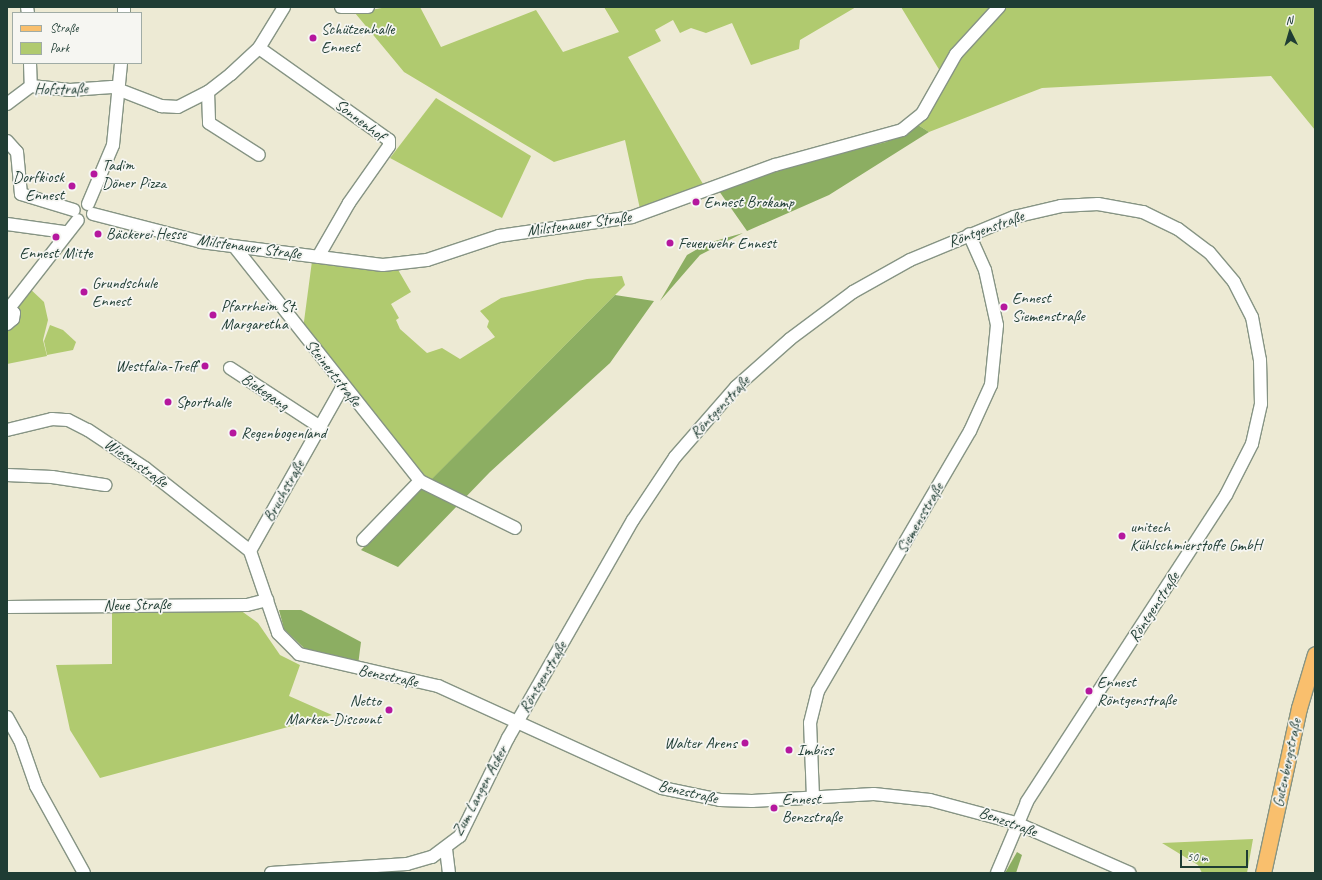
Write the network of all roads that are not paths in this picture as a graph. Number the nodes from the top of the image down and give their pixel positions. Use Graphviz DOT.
graph roads {
  1 [pos="284,7"];
  2 [pos="341,7"];
  3 [pos="368,7"];
  4 [pos="999,7"];
  5 [pos="259,48"];
  6 [pos="30,64"];
  7 [pos="121,64"];
  8 [pos="31,86"];
  9 [pos="119,89"];
  10 [pos="208,92"];
  11 [pos="7,104"];
  12 [pos="7,141"];
  13 [pos="259,155"];
  14 [pos="90,209"];
  15 [pos="76,215"];
  16 [pos="7,224"];
  17 [pos="65,232"];
  18 [pos="970,234"];
  19 [pos="234,246"];
  20 [pos="318,257"];
  21 [pos="8,307"];
  22 [pos="7,324"];
  23 [pos="230,368"];
  24 [pos="343,386"];
  25 [pos="320,427"];
  26 [pos="7,430"];
  27 [pos="7,475"];
  28 [pos="420,481"];
  29 [pos="105,485"];
  30 [pos="515,528"];
  31 [pos="363,540"];
  32 [pos="250,551"];
  33 [pos="267,600"];
  34 [pos="7,607"];
  35 [pos="1315,654"];
  36 [pos="7,717"];
  37 [pos="517,722"];
  38 [pos="813,797"];
  39 [pos="1016,823"];
  40 [pos="446,849"];
  41 [pos="84,873"];
  42 [pos="271,873"];
  43 [pos="449,873"];
  44 [pos="997,873"];
  45 [pos="1130,873"];
  46 [pos="1263,873"];
  1 -- 5 [label="street"];
  2 -- 3 [label="street"];
  4 -- 20 [label="street, Milstenauer Straße"];
  5 -- 10 [label="street"];
  5 -- 20 [label="street, Sonnenhof"];
  6 -- 8 [label="street"];
  7 -- 9 [label="street"];
  8 -- 9 [label="street, Hofstraße"];
  8 -- 11 [label="street, Hofstraße"];
  9 -- 10 [label="street"];
  9 -- 14 [label="street"];
  10 -- 13 [label="street"];
  12 -- 15 [label="street"];
  14 -- 15 [label="street"];
  14 -- 19 [label="street, Milstenauer Straße"];
  15 -- 17 [label="street"];
  16 -- 17 [label="street"];
  17 -- 21 [label="street"];
  18 -- 37 [label="street, Röntgenstraße"];
  18 -- 38 [label="street, Siemensstraße"];
  18 -- 39 [label="street, Röntgenstraße"];
  19 -- 20 [label="street, Milstenauer Straße"];
  19 -- 24 [label="street, Steinertstraße"];
  21 -- 22 [label="street"];
  23 -- 25 [label="street, Biekegang"];
  24 -- 25 [label="street, Bruchstraße"];
  24 -- 28 [label="street, Steinertstraße"];
  25 -- 32 [label="street, Bruchstraße"];
  26 -- 32 [label="street, Wiesenstraße"];
  27 -- 29 [label="street"];
  28 -- 30 [label="street, Steinertstraße"];
  28 -- 31 [label="street"];
  32 -- 33 [label="street"];
  33 -- 34 [label="street, Neue Straße"];
  33 -- 37 [label="street, Benzstraße"];
  35 -- 46 [label="main road, Gutenbergstraße"];
  36 -- 41 [label="street"];
  37 -- 38 [label="street, Benzstraße"];
  37 -- 40 [label="street, Zum Langen Acker"];
  38 -- 39 [label="street, Benzstraße"];
  39 -- 44 [label="street, Röntgenstraße"];
  39 -- 45 [label="street, Benzstraße"];
  40 -- 42 [label="street, Zum Langen Acker"];
  40 -- 43 [label="street"];
}
